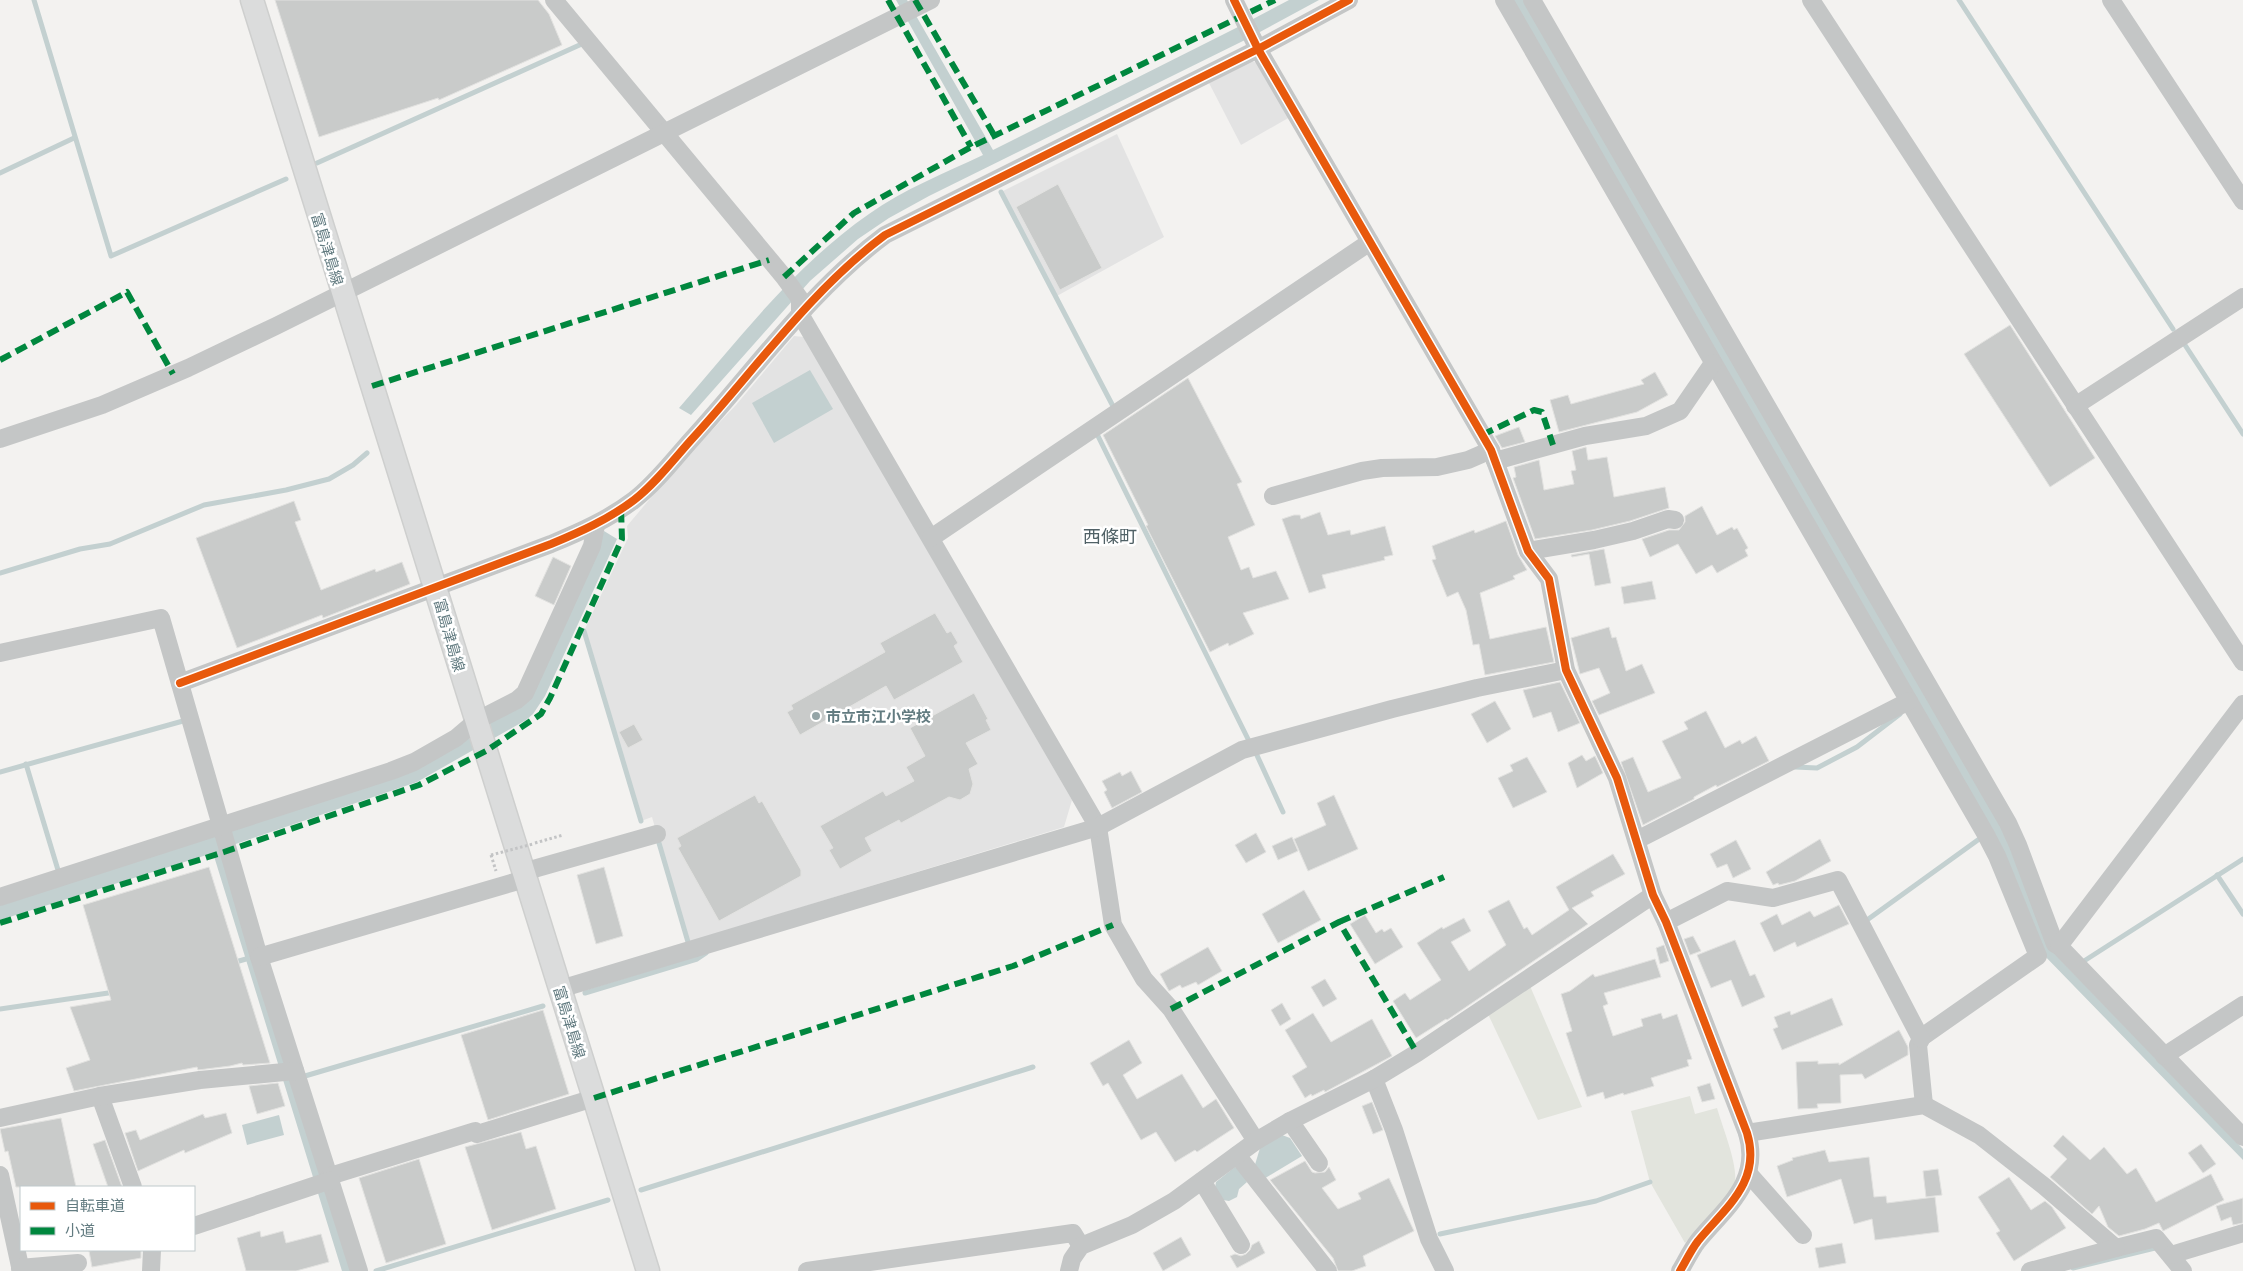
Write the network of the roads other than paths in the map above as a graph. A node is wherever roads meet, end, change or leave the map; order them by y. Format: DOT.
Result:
graph roads {
  1 [pos="252,0"];
  2 [pos="554,0"];
  3 [pos="1234,0"];
  4 [pos="1349,0"];
  5 [pos="1504,0"];
  6 [pos="1532,0"];
  7 [pos="1811,0"];
  8 [pos="2111,0"];
  9 [pos="925,3"];
  10 [pos="1256,44"];
  11 [pos="665,131"];
  12 [pos="2243,202"];
  13 [pos="1370,242"];
  14 [pos="342,293"];
  15 [pos="2243,297"];
  16 [pos="800,307"];
  17 [pos="1713,362"];
  18 [pos="2075,406"];
  19 [pos="0,439"];
  20 [pos="1493,456"];
  21 [pos="1273,496"];
  22 [pos="1675,520"];
  23 [pos="596,525"];
  24 [pos="931,538"];
  25 [pos="1528,551"];
  26 [pos="436,587"];
  27 [pos="0,653"];
  28 [pos="2243,662"];
  29 [pos="1566,670"];
  30 [pos="180,683"];
  31 [pos="1909,701"];
  32 [pos="2243,704"];
  33 [pos="476,723"];
  34 [pos="220,826"];
  35 [pos="1098,827"];
  36 [pos="657,834"];
  37 [pos="1637,840"];
  38 [pos="524,875"];
  39 [pos="1653,895"];
  40 [pos="0,897"];
  41 [pos="1666,922"];
  42 [pos="2049,949"];
  43 [pos="259,957"];
  44 [pos="560,989"];
  45 [pos="2243,1005"];
  46 [pos="1921,1040"];
  47 [pos="2164,1056"];
  48 [pos="288,1072"];
  49 [pos="1374,1079"];
  50 [pos="100,1096"];
  51 [pos="594,1098"];
  52 [pos="1924,1105"];
  53 [pos="0,1118"];
  54 [pos="1290,1121"];
  55 [pos="1747,1133"];
  56 [pos="2243,1137"];
  57 [pos="1256,1141"];
  58 [pos="1237,1155"];
  59 [pos="1319,1163"];
  60 [pos="1748,1173"];
  61 [pos="0,1174"];
  62 [pos="325,1180"];
  63 [pos="1202,1181"];
  64 [pos="133,1186"];
  65 [pos="195,1226"];
  66 [pos="2243,1233"];
  67 [pos="1803,1235"];
  68 [pos="1241,1245"];
  69 [pos="1081,1246"];
  70 [pos="2116,1248"];
  71 [pos="152,1251"];
  72 [pos="2171,1255"];
  73 [pos="78,1263"];
  74 [pos="21,1270"];
  75 [pos="151,1271"];
  76 [pos="359,1271"];
  77 [pos="648,1271"];
  78 [pos="808,1271"];
  79 [pos="1069,1271"];
  80 [pos="1328,1271"];
  81 [pos="1445,1271"];
  82 [pos="1680,1271"];
  83 [pos="2030,1271"];
  84 [pos="2183,1271"];
  1 -- 14 [label="main road, 富島津島線"];
  2 -- 11 [label="street"];
  3 -- 10 [label="street"];
  4 -- 10 [label="street"];
  5 -- 17 [label="street"];
  6 -- 42 [label="street"];
  7 -- 18 [label="street"];
  8 -- 12 [label="street"];
  9 -- 11 [label="street"];
  10 -- 13 [label="street"];
  10 -- 16 [label="street"];
  11 -- 14 [label="street"];
  11 -- 16 [label="street"];
  13 -- 20 [label="street"];
  13 -- 24 [label="street"];
  14 -- 19 [label="street"];
  14 -- 26 [label="main road, 富島津島線"];
  15 -- 18 [label="street"];
  16 -- 23 [label="street"];
  16 -- 24 [label="street"];
  17 -- 20 [label="street"];
  17 -- 31 [label="street"];
  18 -- 28 [label="street"];
  20 -- 21 [label="street"];
  20 -- 25 [label="street"];
  22 -- 25 [label="street"];
  23 -- 26 [label="street"];
  23 -- 33 [label="street"];
  24 -- 35 [label="street"];
  25 -- 29 [label="street"];
  26 -- 30 [label="street"];
  26 -- 33 [label="main road, 富島津島線"];
  27 -- 30 [label="street"];
  29 -- 35 [label="street"];
  29 -- 37 [label="street"];
  30 -- 34 [label="street"];
  31 -- 37 [label="street"];
  31 -- 42 [label="street"];
  32 -- 42 [label="street"];
  33 -- 34 [label="street"];
  33 -- 38 [label="main road, 富島津島線"];
  34 -- 40 [label="street"];
  34 -- 43 [label="street"];
  35 -- 44 [label="street"];
  35 -- 57 [label="street"];
  36 -- 38 [label="street"];
  37 -- 39 [label="street"];
  38 -- 43 [label="street"];
  38 -- 44 [label="main road, 富島津島線"];
  39 -- 41 [label="street"];
  39 -- 49 [label="street"];
  41 -- 46 [label="street"];
  41 -- 55 [label="street"];
  42 -- 46 [label="street"];
  42 -- 47 [label="street"];
  43 -- 48 [label="street"];
  44 -- 51 [label="main road, 富島津島線"];
  45 -- 47 [label="street"];
  46 -- 52 [label="street"];
  47 -- 56 [label="street"];
  48 -- 50 [label="street"];
  48 -- 62 [label="street"];
  49 -- 54 [label="street"];
  49 -- 81 [label="street"];
  50 -- 53 [label="street"];
  50 -- 64 [label="street"];
  51 -- 62 [label="street"];
  51 -- 77 [label="main road, 富島津島線"];
  52 -- 55 [label="street"];
  52 -- 70 [label="street"];
  54 -- 57 [label="street"];
  54 -- 59 [label="street"];
  55 -- 60 [label="street"];
  57 -- 58 [label="street"];
  58 -- 63 [label="street"];
  58 -- 80 [label="street"];
  60 -- 67 [label="street"];
  60 -- 82 [label="street"];
  61 -- 74 [label="street"];
  62 -- 65 [label="street"];
  62 -- 76 [label="street"];
  63 -- 68 [label="street"];
  63 -- 69 [label="street"];
  66 -- 72 [label="street"];
  69 -- 78 [label="street"];
  69 -- 79 [label="street"];
  70 -- 72 [label="street"];
  70 -- 83 [label="street"];
  71 -- 75 [label="street"];
  72 -- 84 [label="street"];
  73 -- 74 [label="street"];
}
